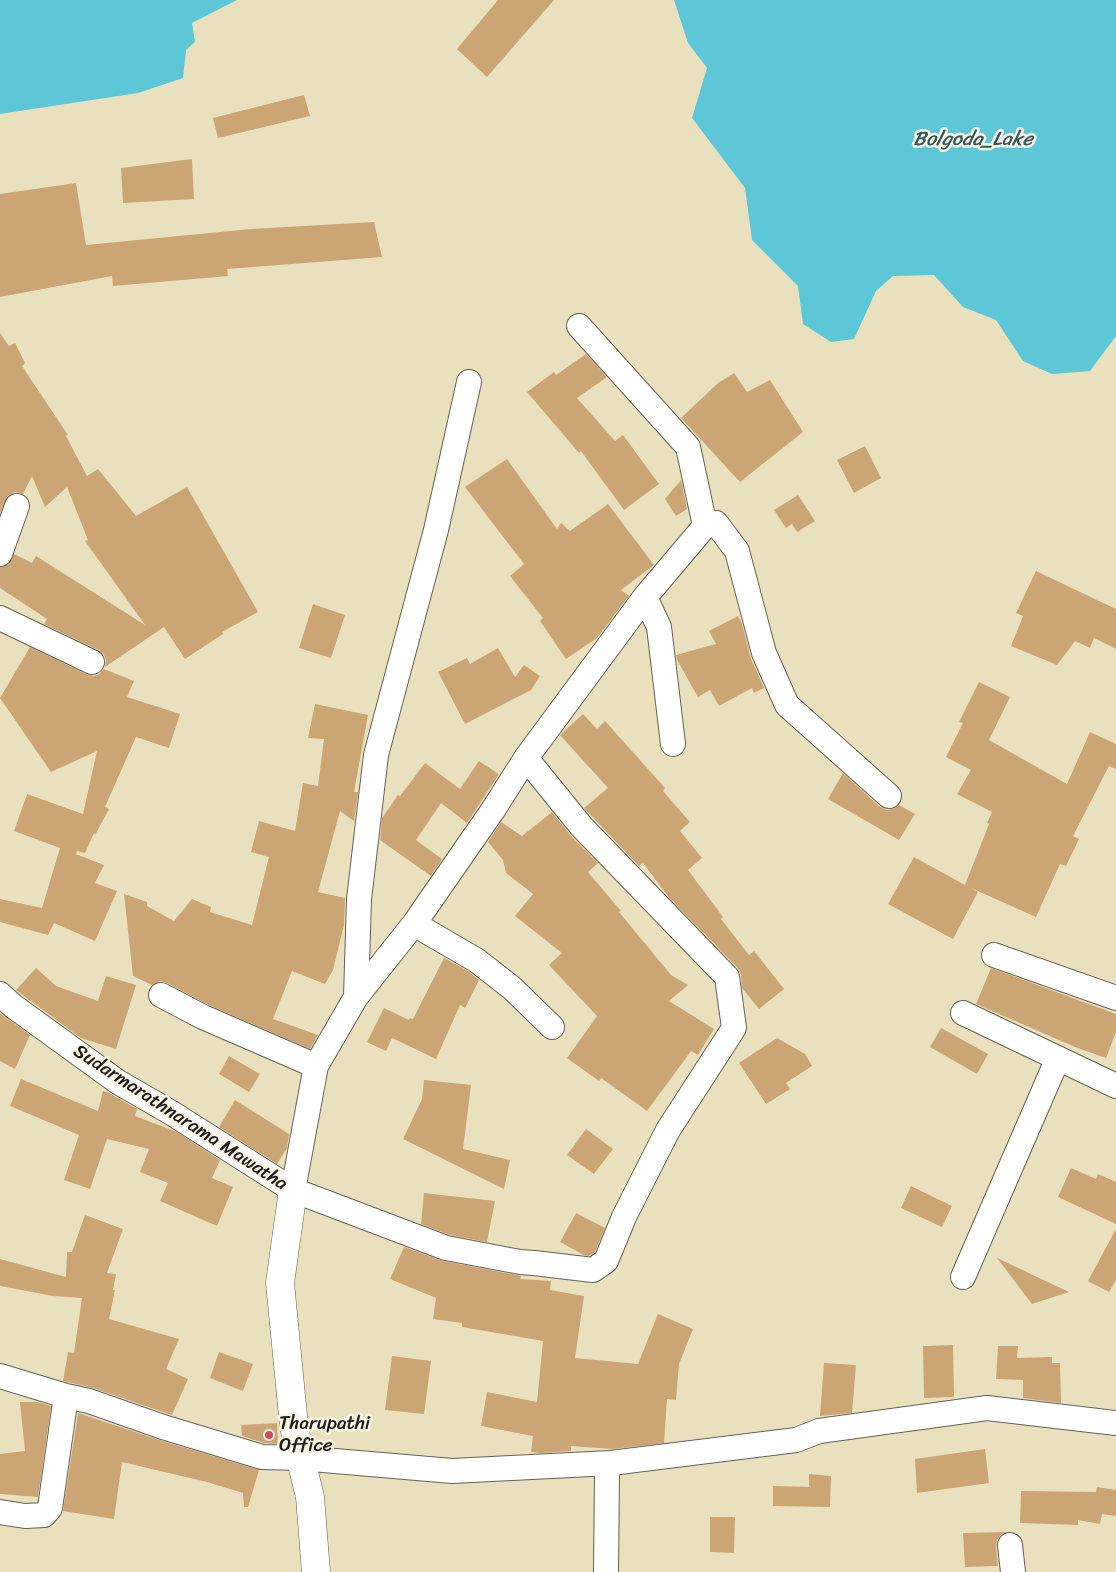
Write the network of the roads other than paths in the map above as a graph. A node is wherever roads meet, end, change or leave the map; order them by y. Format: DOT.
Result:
graph roads {
  1 [pos="579,326"];
  2 [pos="469,382"];
  3 [pos="17,506"];
  4 [pos="705,526"];
  5 [pos="0,554"];
  6 [pos="645,597"];
  7 [pos="0,618"];
  8 [pos="92,662"];
  9 [pos="673,744"];
  10 [pos="526,758"];
  11 [pos="889,796"];
  12 [pos="414,924"];
  13 [pos="994,955"];
  14 [pos="0,994"];
  15 [pos="161,995"];
  16 [pos="356,996"];
  17 [pos="1116,998"];
  18 [pos="963,1014"];
  19 [pos="552,1027"];
  20 [pos="1058,1058"];
  21 [pos="316,1066"];
  22 [pos="1116,1086"];
  23 [pos="293,1190"];
  24 [pos="963,1277"];
  25 [pos="0,1376"];
  26 [pos="66,1396"];
  27 [pos="1116,1423"];
  28 [pos="300,1458"];
  29 [pos="610,1463"];
  30 [pos="0,1512"];
  31 [pos="1010,1545"];
  32 [pos="316,1572"];
  33 [pos="606,1572"];
  34 [pos="1013,1572"];
  1 -- 4 [label="street"];
  2 -- 16 [label="street"];
  3 -- 5 [label="street"];
  4 -- 6 [label="street"];
  4 -- 11 [label="street"];
  6 -- 9 [label="street"];
  6 -- 10 [label="street"];
  7 -- 8 [label="street"];
  10 -- 12 [label="street"];
  10 -- 23 [label="street"];
  12 -- 16 [label="street"];
  12 -- 19 [label="street"];
  13 -- 17 [label="street"];
  14 -- 23 [label="street, Sudarmarathnarama Mawatha"];
  15 -- 21 [label="street"];
  16 -- 21 [label="street"];
  18 -- 20 [label="street"];
  20 -- 22 [label="street"];
  20 -- 24 [label="street"];
  21 -- 23 [label="street"];
  23 -- 28 [label="street, Sudarmarathnarama Mawatha"];
  25 -- 26 [label="street"];
  26 -- 28 [label="street"];
  26 -- 30 [label="street"];
  27 -- 29 [label="street"];
  28 -- 29 [label="street"];
  28 -- 32 [label="street, Sudarmarathnarama Mawatha"];
  29 -- 33 [label="street"];
  31 -- 34 [label="street"];
}
